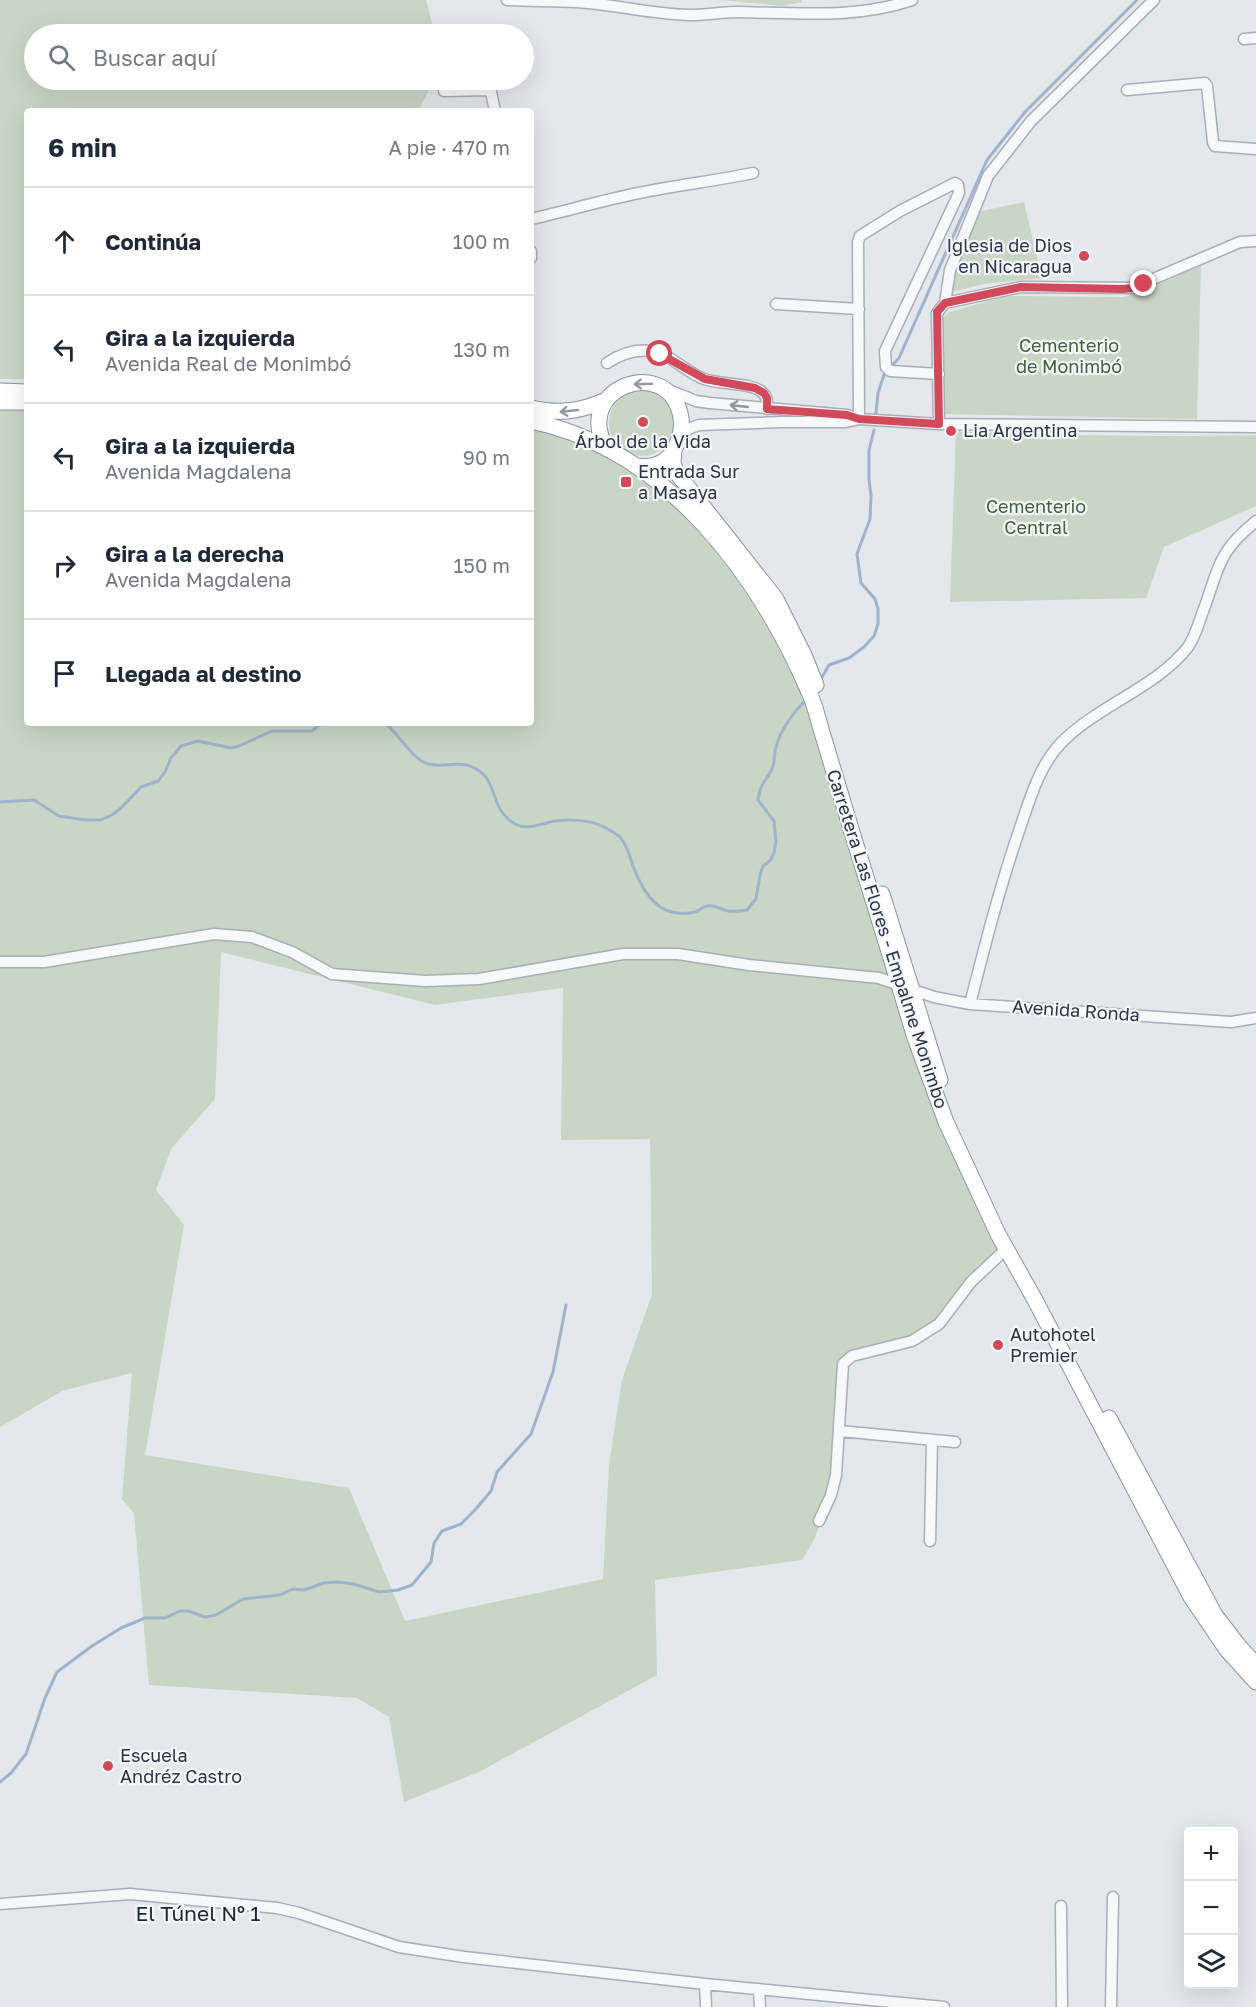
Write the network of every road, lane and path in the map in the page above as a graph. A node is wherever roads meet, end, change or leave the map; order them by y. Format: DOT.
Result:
graph roads {
  1 [pos="507,0"];
  2 [pos="912,0"];
  3 [pos="1154,0"];
  4 [pos="1256,38"];
  5 [pos="1244,39"];
  6 [pos="488,90"];
  7 [pos="488,90"];
  8 [pos="1127,90"];
  9 [pos="444,91"];
  10 [pos="494,108"];
  11 [pos="1256,149"];
  12 [pos="753,173"];
  13 [pos="534,218"];
  14 [pos="1256,241"];
  15 [pos="945,303"];
  16 [pos="776,304"];
  17 [pos="859,309"];
  18 [pos="607,363"];
  19 [pos="939,374"];
  20 [pos="666,389"];
  21 [pos="0,391"];
  22 [pos="24,392"];
  23 [pos="606,400"];
  24 [pos="0,402"];
  25 [pos="24,402"];
  26 [pos="534,409"];
  27 [pos="767,409"];
  28 [pos="859,419"];
  29 [pos="534,422"];
  30 [pos="939,424"];
  31 [pos="1256,427"];
  32 [pos="677,445"];
  33 [pos="607,448"];
  34 [pos="637,466"];
  35 [pos="1256,521"];
  36 [pos="0,962"];
  37 [pos="906,988"];
  38 [pos="970,1004"];
  39 [pos="1256,1018"];
  40 [pos="1006,1249"];
  41 [pos="840,1431"];
  42 [pos="932,1440"];
  43 [pos="955,1442"];
  44 [pos="819,1521"];
  45 [pos="930,1541"];
  46 [pos="1256,1665"];
  47 [pos="1256,1682"];
  48 [pos="1113,1897"];
  49 [pos="0,1904"];
  50 [pos="1061,1906"];
  51 [pos="705,1984"];
  52 [pos="759,1989"];
  53 [pos="706,2007"];
  54 [pos="760,2007"];
  55 [pos="941,2007"];
  56 [pos="1062,2007"];
  57 [pos="1111,2007"];
  1 -- 2 [label="street"];
  3 -- 15 [label="street"];
  4 -- 5 [label="street"];
  6 -- 10 [label="street"];
  7 -- 9 [label="street"];
  8 -- 11 [label="street"];
  12 -- 13 [label="street"];
  14 -- 15 [label="street"];
  15 -- 19 [label="street"];
  16 -- 17 [label="street"];
  17 -- 19 [label="street"];
  17 -- 28 [label="street"];
  18 -- 27 [label="street"];
  19 -- 30 [label="street"];
  20 -- 23 [label="highway, one-way"];
  27 -- 20 [label="street, one-way"];
  20 -- 32 [label="highway"];
  21 -- 22 [label="highway"];
  23 -- 26 [label="highway, one-way"];
  23 -- 33 [label="highway"];
  24 -- 25 [label="highway"];
  27 -- 28 [label="street"];
  28 -- 30 [label="street"];
  28 -- 32 [label="street"];
  29 -- 33 [label="highway"];
  30 -- 31 [label="street"];
  32 -- 34 [label="highway"];
  32 -- 37 [label="highway, Carretera Las Flores - Empalme Monimbo"];
  33 -- 34 [label="highway"];
  34 -- 37 [label="highway, Carretera Las Flores - Empalme Monimbo"];
  35 -- 38 [label="street"];
  36 -- 37 [label="street, Avenida Ronda"];
  37 -- 38 [label="street, Avenida Ronda"];
  37 -- 40 [label="highway, Carretera Las Flores - Empalme Monimbo"];
  37 -- 46 [label="highway, Carretera Las Flores - Empalme Monimbo"];
  38 -- 39 [label="street, Avenida Ronda"];
  40 -- 41 [label="street"];
  40 -- 47 [label="highway, Carretera Las Flores - Empalme Monimbo"];
  41 -- 42 [label="street"];
  41 -- 44 [label="street"];
  42 -- 43 [label="street"];
  42 -- 45 [label="street"];
  48 -- 57 [label="street"];
  49 -- 51 [label="street"];
  50 -- 56 [label="street"];
  51 -- 52 [label="street"];
  51 -- 53 [label="street"];
  52 -- 54 [label="street"];
  52 -- 55 [label="street"];
}
